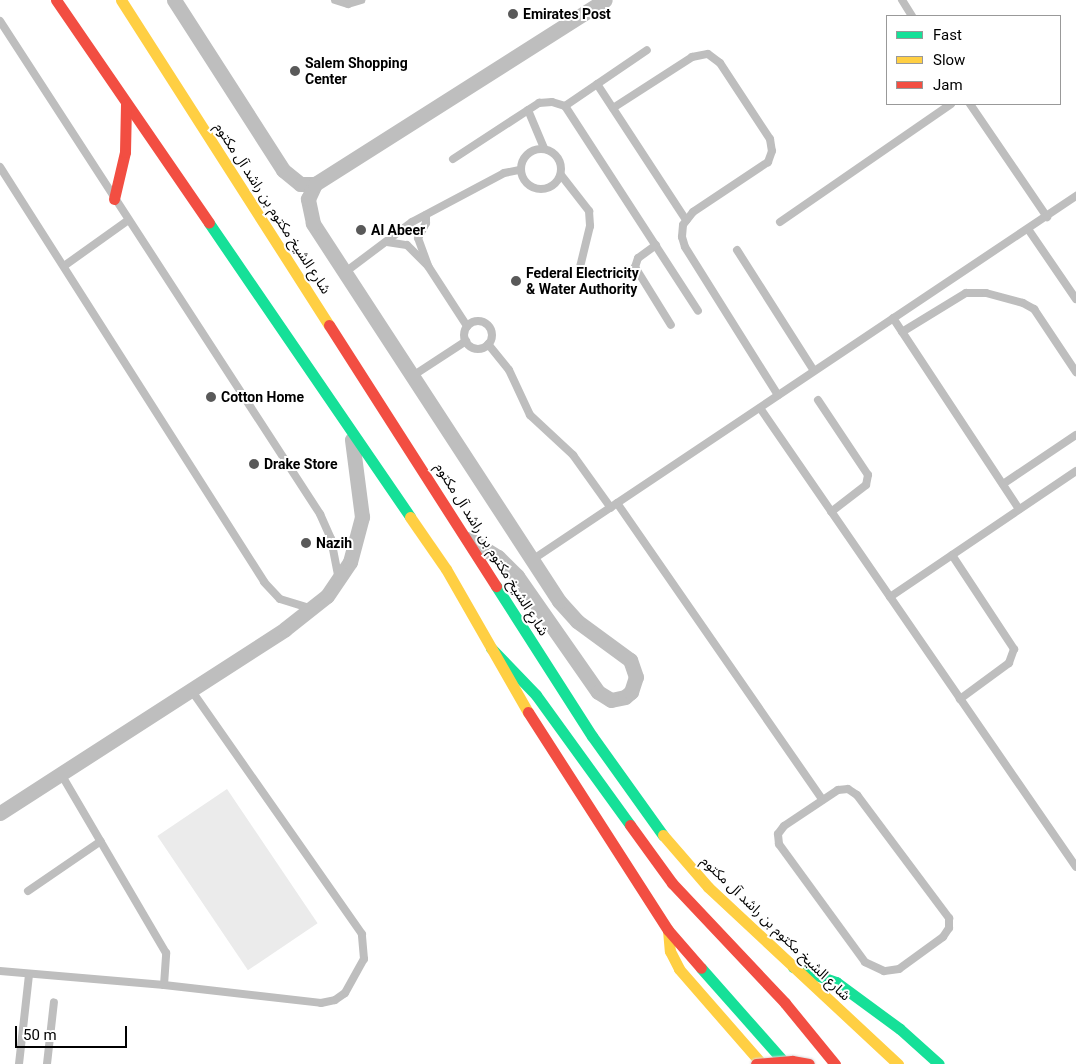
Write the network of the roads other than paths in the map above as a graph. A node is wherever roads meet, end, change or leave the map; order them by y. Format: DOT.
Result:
graph roads {
  1 [pos="56,0"];
  2 [pos="121,0"];
  3 [pos="174,0"];
  4 [pos="335,0"];
  5 [pos="361,0"];
  6 [pos="902,0"];
  7 [pos="602,1"];
  8 [pos="911,15"];
  9 [pos="0,21"];
  10 [pos="647,50"];
  11 [pos="597,84"];
  12 [pos="126,104"];
  13 [pos="950,105"];
  14 [pos="971,105"];
  15 [pos="565,106"];
  16 [pos="613,108"];
  17 [pos="528,110"];
  18 [pos="544,148"];
  19 [pos="453,159"];
  20 [pos="0,167"];
  21 [pos="520,170"];
  22 [pos="561,175"];
  23 [pos="315,184"];
  24 [pos="1076,196"];
  25 [pos="114,199"];
  26 [pos="426,215"];
  27 [pos="1047,217"];
  28 [pos="686,220"];
  29 [pos="127,221"];
  30 [pos="780,222"];
  31 [pos="1028,229"];
  32 [pos="387,242"];
  33 [pos="656,245"];
  34 [pos="736,250"];
  35 [pos="64,266"];
  36 [pos="428,266"];
  37 [pos="579,272"];
  38 [pos="344,273"];
  39 [pos="1076,299"];
  40 [pos="698,311"];
  41 [pos="893,318"];
  42 [pos="671,325"];
  43 [pos="467,326"];
  44 [pos="902,332"];
  45 [pos="466,341"];
  46 [pos="488,344"];
  47 [pos="814,371"];
  48 [pos="1076,372"];
  49 [pos="411,377"];
  50 [pos="778,395"];
  51 [pos="818,400"];
  52 [pos="760,408"];
  53 [pos="1076,435"];
  54 [pos="352,436"];
  55 [pos="1076,471"];
  56 [pos="1003,484"];
  57 [pos="614,505"];
  58 [pos="1019,509"];
  59 [pos="832,512"];
  60 [pos="469,539"];
  61 [pos="952,555"];
  62 [pos="532,560"];
  63 [pos="338,582"];
  64 [pos="890,597"];
  65 [pos="312,608"];
  66 [pos="491,648"];
  67 [pos="192,690"];
  68 [pos="960,699"];
  69 [pos="61,774"];
  70 [pos="823,800"];
  71 [pos="0,813"];
  72 [pos="100,841"];
  73 [pos="1076,867"];
  74 [pos="28,891"];
  75 [pos="668,930"];
  76 [pos="790,966"];
  77 [pos="0,972"];
  78 [pos="29,975"];
  79 [pos="164,985"];
  80 [pos="54,1002"];
  81 [pos="19,1064"];
  82 [pos="47,1064"];
  83 [pos="756,1064"];
  84 [pos="762,1064"];
  85 [pos="786,1064"];
  86 [pos="808,1064"];
  87 [pos="836,1064"];
  88 [pos="898,1064"];
  89 [pos="938,1064"];
  1 -- 12 [label="main road"];
  2 -- 60 [label="main road, شارع الشيخ مكتوم بن راشد آل مكتوم"];
  3 -- 23 [label="street"];
  4 -- 5 [label="lane"];
  6 -- 8 [label="lane"];
  7 -- 23 [label="street"];
  9 -- 25 [label="lane"];
  10 -- 11 [label="lane"];
  11 -- 15 [label="lane"];
  11 -- 16 [label="lane"];
  12 -- 25 [label="main road"];
  12 -- 54 [label="main road"];
  13 -- 30 [label="lane"];
  14 -- 27 [label="lane"];
  15 -- 17 [label="lane"];
  15 -- 33 [label="lane"];
  16 -- 28 [label="lane"];
  16 -- 28 [label="lane"];
  17 -- 18 [label="lane"];
  17 -- 19 [label="lane"];
  18 -- 21 [label="lane"];
  18 -- 22 [label="lane"];
  20 -- 35 [label="lane"];
  21 -- 22 [label="lane"];
  21 -- 26 [label="lane"];
  22 -- 37 [label="lane"];
  23 -- 38 [label="street"];
  24 -- 27 [label="lane"];
  25 -- 29 [label="lane"];
  26 -- 32 [label="lane"];
  26 -- 36 [label="lane"];
  27 -- 31 [label="lane"];
  28 -- 50 [label="lane"];
  29 -- 35 [label="lane"];
  29 -- 63 [label="lane"];
  31 -- 39 [label="lane"];
  31 -- 41 [label="lane"];
  32 -- 36 [label="lane"];
  32 -- 38 [label="lane"];
  33 -- 40 [label="lane"];
  33 -- 42 [label="lane"];
  34 -- 47 [label="lane"];
  35 -- 65 [label="lane"];
  36 -- 43 [label="lane"];
  38 -- 49 [label="street"];
  41 -- 44 [label="lane"];
  41 -- 47 [label="lane"];
  43 -- 45 [label="lane"];
  43 -- 46 [label="lane"];
  44 -- 48 [label="lane"];
  44 -- 56 [label="lane"];
  45 -- 46 [label="lane"];
  45 -- 49 [label="lane"];
  46 -- 57 [label="lane"];
  47 -- 50 [label="lane"];
  49 -- 62 [label="street"];
  50 -- 52 [label="lane"];
  51 -- 59 [label="lane"];
  52 -- 57 [label="lane"];
  52 -- 59 [label="lane"];
  53 -- 56 [label="lane"];
  54 -- 63 [label="street"];
  54 -- 66 [label="main road"];
  55 -- 58 [label="lane"];
  56 -- 58 [label="lane"];
  57 -- 62 [label="lane"];
  57 -- 70 [label="lane"];
  58 -- 61 [label="lane"];
  59 -- 64 [label="lane"];
  60 -- 62 [label="street"];
  60 -- 76 [label="main road, شارع الشيخ مكتوم بن راشد آل مكتوم"];
  61 -- 64 [label="lane"];
  61 -- 68 [label="lane"];
  63 -- 65 [label="street"];
  64 -- 68 [label="lane"];
  65 -- 67 [label="street"];
  66 -- 75 [label="main road"];
  66 -- 87 [label="main road"];
  67 -- 69 [label="street"];
  67 -- 79 [label="lane"];
  68 -- 73 [label="lane"];
  69 -- 71 [label="street"];
  69 -- 72 [label="lane"];
  70 -- 70 [label="lane"];
  72 -- 74 [label="lane"];
  72 -- 79 [label="lane"];
  75 -- 84 [label="main road"];
  75 -- 85 [label="main road"];
  76 -- 88 [label="main road, شارع الشيخ مكتوم بن راشد آل مكتوم"];
  76 -- 89 [label="main road"];
  77 -- 78 [label="lane"];
  78 -- 79 [label="lane"];
  78 -- 81 [label="lane"];
  80 -- 82 [label="lane"];
  83 -- 86 [label="main road, bridge"];
}
